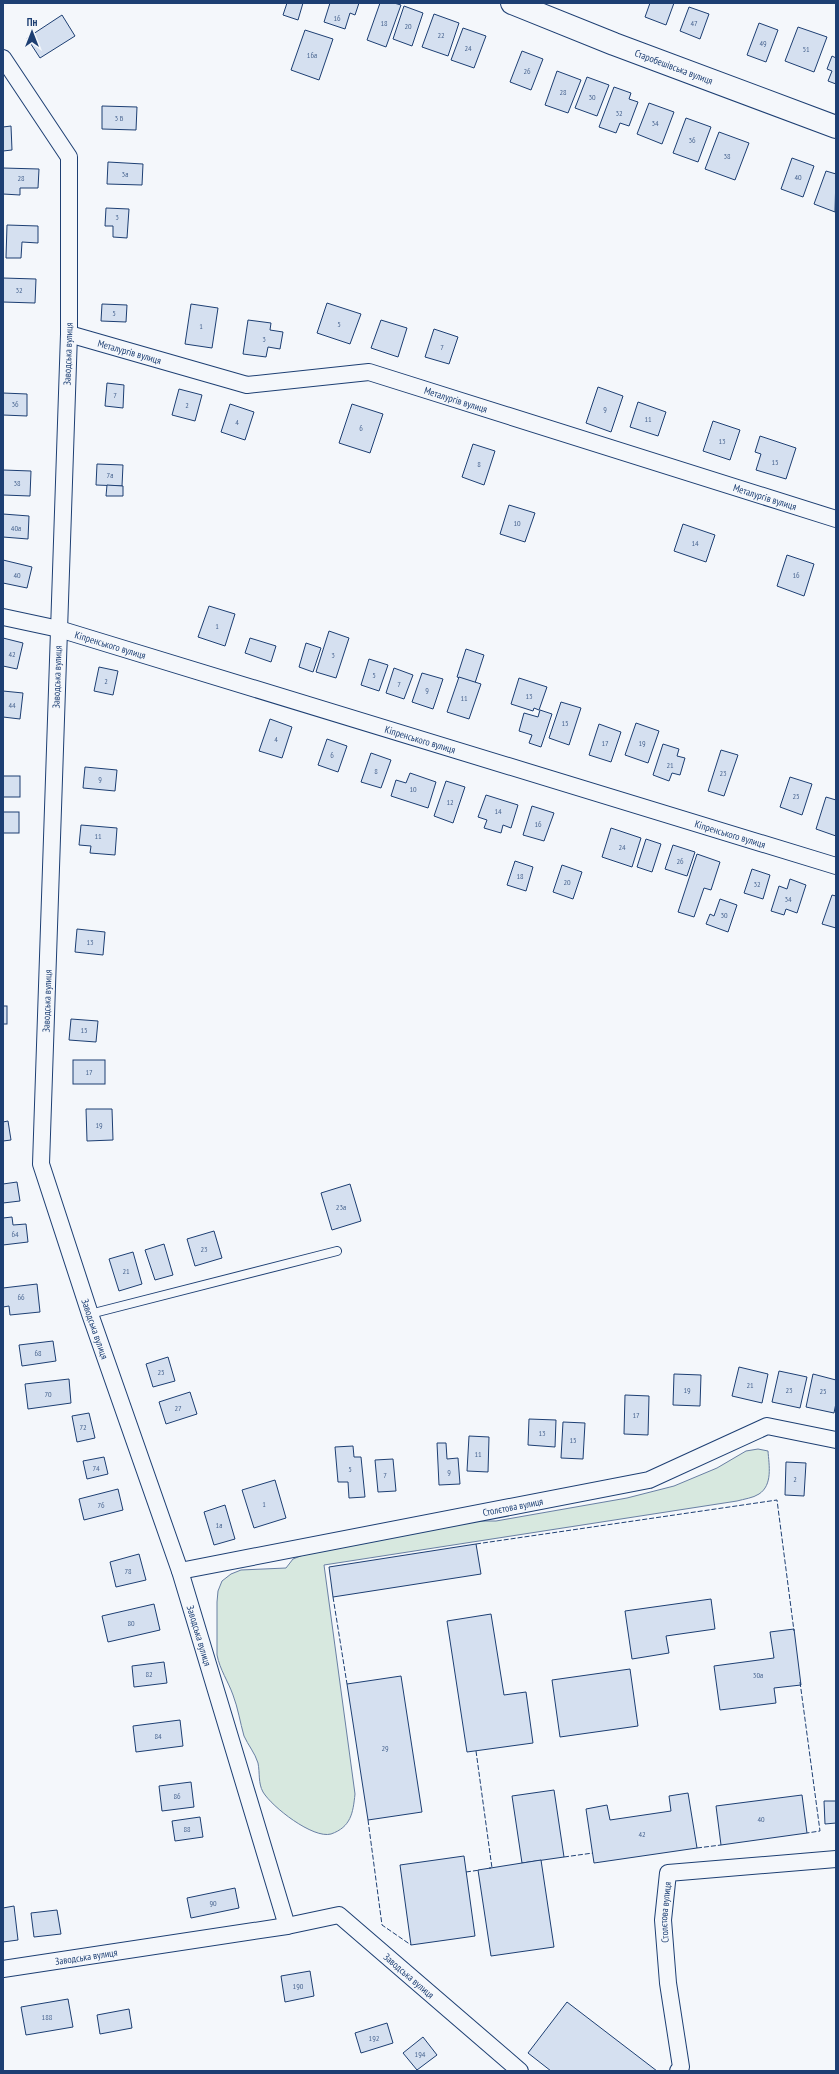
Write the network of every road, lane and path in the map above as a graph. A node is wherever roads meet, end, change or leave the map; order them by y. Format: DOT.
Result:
graph roads {
  1 [pos="512,3"];
  2 [pos="3,58"];
  3 [pos="836,126"];
  4 [pos="69,334"];
  5 [pos="836,518"];
  6 [pos="3,617"];
  7 [pos="59,629"];
  8 [pos="836,866"];
  9 [pos="337,1251"];
  10 [pos="90,1314"];
  11 [pos="836,1440"];
  12 [pos="180,1571"];
  13 [pos="836,1859"];
  14 [pos="287,1926"];
  15 [pos="3,1969"];
  16 [pos="520,2071"];
  17 [pos="678,2071"];
  1 -- 3 [label="main road, Старобешівська вулиця"];
  2 -- 4 [label="street, Заводська вулиця"];
  4 -- 5 [label="street, Металургів вулиця"];
  4 -- 7 [label="street, Заводська вулиця"];
  6 -- 7 [label="street, Кіпренського вулиця"];
  7 -- 8 [label="street, Кіпренського вулиця"];
  7 -- 10 [label="street, Заводська вулиця"];
  9 -- 10 [label="lane"];
  10 -- 12 [label="street, Заводська вулиця"];
  11 -- 12 [label="street, Столєтова вулиця"];
  12 -- 14 [label="street, Заводська вулиця"];
  13 -- 17 [label="street, Столєтова вулиця"];
  14 -- 15 [label="street, Заводська вулиця"];
  14 -- 16 [label="street, Заводська вулиця"];
}
